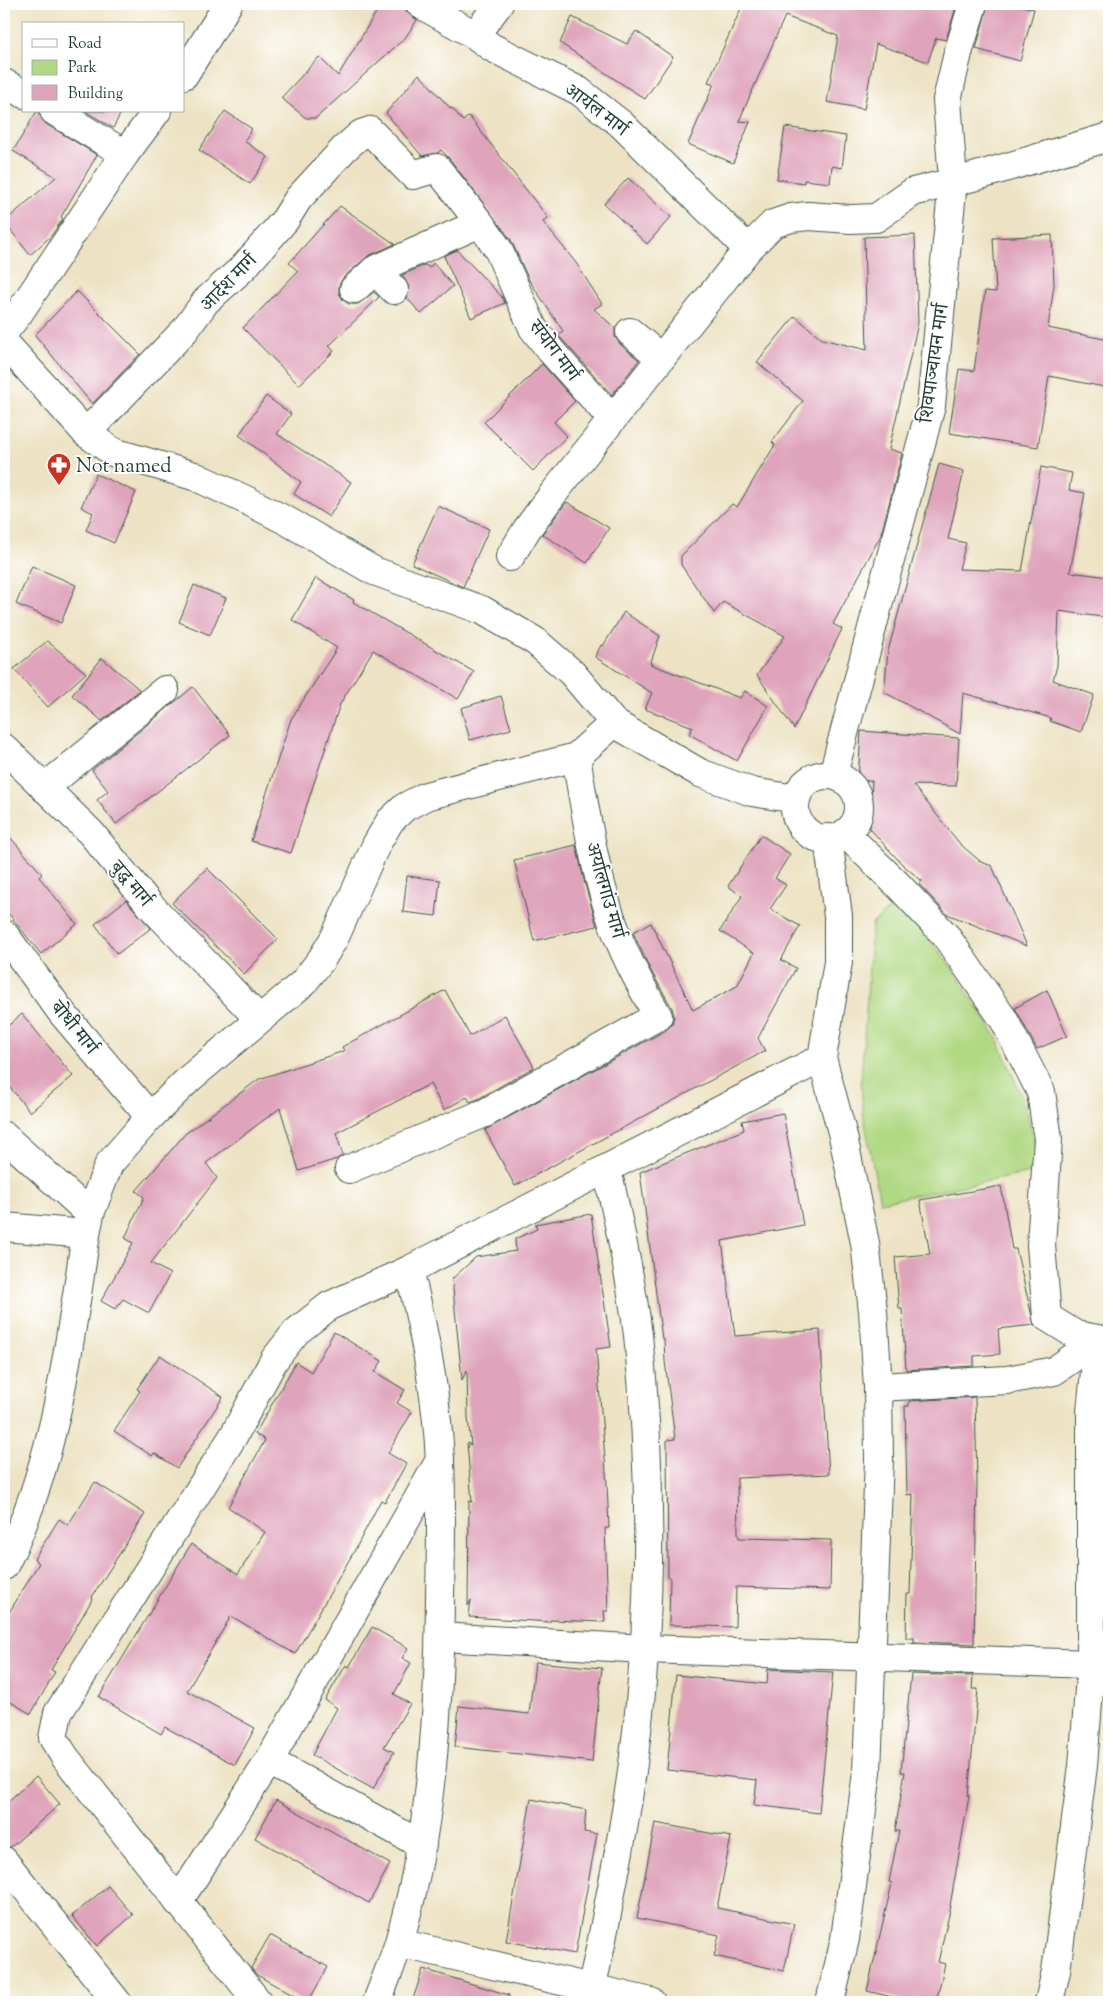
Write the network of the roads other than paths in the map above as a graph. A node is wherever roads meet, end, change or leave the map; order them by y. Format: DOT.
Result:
graph roads {
  1 [pos="228,4"];
  2 [pos="420,4"];
  3 [pos="499,4"];
  4 [pos="973,4"];
  5 [pos="475,35"];
  6 [pos="185,73"];
  7 [pos="4,83"];
  8 [pos="22,93"];
  9 [pos="56,112"];
  10 [pos="156,112"];
  11 [pos="1109,138"];
  12 [pos="344,149"];
  13 [pos="125,154"];
  14 [pos="953,181"];
  15 [pos="480,223"];
  16 [pos="748,249"];
  17 [pos="375,270"];
  18 [pos="354,289"];
  19 [pos="394,290"];
  20 [pos="4,332"];
  21 [pos="630,332"];
  22 [pos="4,342"];
  23 [pos="661,358"];
  24 [pos="612,418"];
  25 [pos="86,432"];
  26 [pos="510,557"];
  27 [pos="165,690"];
  28 [pos="614,723"];
  29 [pos="4,748"];
  30 [pos="576,757"];
  31 [pos="834,775"];
  32 [pos="44,788"];
  33 [pos="796,798"];
  34 [pos="836,836"];
  35 [pos="4,934"];
  36 [pos="259,1019"];
  37 [pos="822,1058"];
  38 [pos="150,1117"];
  39 [pos="4,1136"];
  40 [pos="607,1169"];
  41 [pos="349,1170"];
  42 [pos="88,1224"];
  43 [pos="4,1228"];
  44 [pos="410,1270"];
  45 [pos="1104,1341"];
  46 [pos="878,1388"];
  47 [pos="440,1460"];
  48 [pos="4,1566"];
  49 [pos="440,1637"];
  50 [pos="645,1649"];
  51 [pos="873,1655"];
  52 [pos="1091,1664"];
  53 [pos="269,1761"];
  54 [pos="422,1845"];
  55 [pos="4,1861"];
  56 [pos="178,1902"];
  57 [pos="399,1942"];
  58 [pos="589,1995"];
  59 [pos="117,2002"];
  60 [pos="258,2002"];
  61 [pos="377,2002"];
  62 [pos="651,2002"];
  63 [pos="830,2002"];
  64 [pos="1049,2002"];
  1 -- 6 [label="street"];
  2 -- 5 [label="street, आर्यल मार्ग"];
  3 -- 5 [label="street"];
  4 -- 14 [label="street, शिवपाञ्चायन मार्ग"];
  5 -- 16 [label="street, आर्यल मार्ग"];
  7 -- 8 [label="street"];
  9 -- 13 [label="street"];
  10 -- 13 [label="street"];
  11 -- 14 [label="street"];
  12 -- 15 [label="street, संयोग मार्ग"];
  12 -- 25 [label="street, आर्दश मार्ग"];
  13 -- 20 [label="street"];
  14 -- 16 [label="street"];
  14 -- 31 [label="street, शिवपाञ्चायन मार्ग"];
  15 -- 17 [label="street"];
  15 -- 24 [label="street, संयोग मार्ग"];
  16 -- 23 [label="street"];
  17 -- 18 [label="street"];
  17 -- 19 [label="street"];
  21 -- 23 [label="street"];
  22 -- 25 [label="street"];
  23 -- 24 [label="street"];
  24 -- 26 [label="street"];
  25 -- 28 [label="street"];
  27 -- 32 [label="street"];
  28 -- 30 [label="street"];
  28 -- 33 [label="street"];
  29 -- 32 [label="street, बुद्ध मार्ग"];
  30 -- 36 [label="street"];
  30 -- 41 [label="street, अर्यालगांउ मार्ग"];
  31 -- 33 [label="street"];
  31 -- 34 [label="street"];
  32 -- 36 [label="street, बुद्ध मार्ग"];
  33 -- 34 [label="street"];
  34 -- 37 [label="street"];
  34 -- 45 [label="street"];
  35 -- 38 [label="street, बोधी मार्ग"];
  36 -- 38 [label="street"];
  37 -- 40 [label="street"];
  37 -- 46 [label="street"];
  38 -- 42 [label="street"];
  39 -- 42 [label="street"];
  40 -- 44 [label="street"];
  40 -- 50 [label="street"];
  42 -- 43 [label="street"];
  42 -- 48 [label="street"];
  44 -- 47 [label="street"];
  44 -- 56 [label="street"];
  45 -- 46 [label="street"];
  45 -- 52 [label="street"];
  46 -- 51 [label="street"];
  47 -- 49 [label="street"];
  47 -- 53 [label="street"];
  49 -- 50 [label="street"];
  49 -- 54 [label="street"];
  50 -- 51 [label="street"];
  50 -- 58 [label="street"];
  51 -- 52 [label="street"];
  51 -- 63 [label="street"];
  52 -- 64 [label="street"];
  53 -- 54 [label="street"];
  53 -- 56 [label="street"];
  54 -- 57 [label="street"];
  55 -- 59 [label="street"];
  56 -- 60 [label="street"];
  57 -- 58 [label="street"];
  57 -- 61 [label="street"];
  58 -- 62 [label="street"];
}
